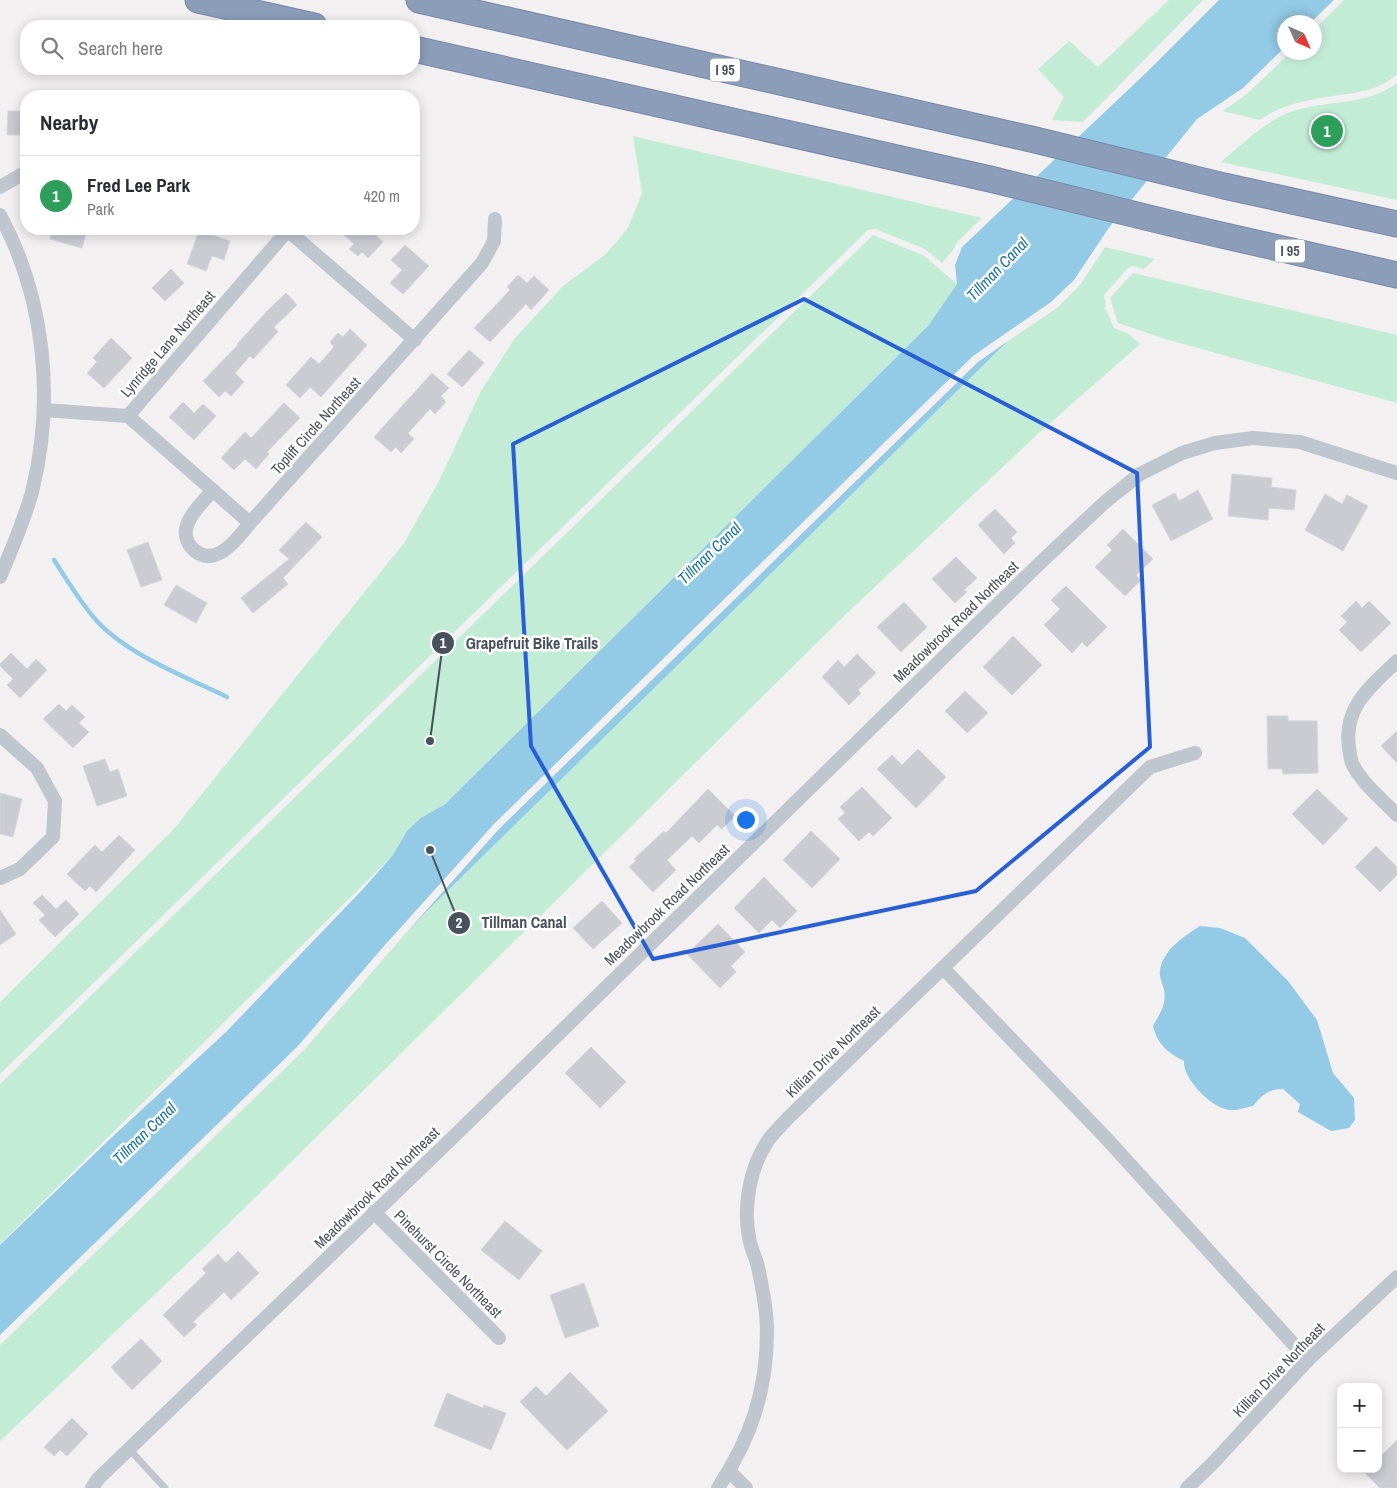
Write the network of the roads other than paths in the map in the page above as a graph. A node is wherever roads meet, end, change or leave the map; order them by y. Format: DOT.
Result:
graph roads {
  1 [pos="198,0"];
  2 [pos="419,0"];
  3 [pos="287,20"];
  4 [pos="420,50"];
  5 [pos="20,175"];
  6 [pos="0,187"];
  7 [pos="0,215"];
  8 [pos="495,219"];
  9 [pos="1397,224"];
  10 [pos="282,235"];
  11 [pos="294,235"];
  12 [pos="1397,275"];
  13 [pos="415,340"];
  14 [pos="44,410"];
  15 [pos="128,416"];
  16 [pos="1397,473"];
  17 [pos="213,490"];
  18 [pos="250,523"];
  19 [pos="0,577"];
  20 [pos="1397,661"];
  21 [pos="0,735"];
  22 [pos="1195,753"];
  23 [pos="1397,815"];
  24 [pos="0,878"];
  25 [pos="944,968"];
  26 [pos="374,1212"];
  27 [pos="1397,1277"];
  28 [pos="499,1338"];
  29 [pos="1308,1360"];
  30 [pos="129,1449"];
  31 [pos="729,1471"];
  32 [pos="92,1488"];
  33 [pos="165,1488"];
  34 [pos="718,1488"];
  35 [pos="746,1488"];
  36 [pos="1187,1488"];
  1 -- 3 [label="highway"];
  2 -- 9 [label="highway, I 95"];
  4 -- 12 [label="highway, I 95"];
  5 -- 6 [label="street"];
  7 -- 14 [label="street"];
  8 -- 13 [label="street, Topliff Circle Northeast"];
  10 -- 15 [label="street, Lynridge Lane Northeast"];
  11 -- 13 [label="street"];
  13 -- 18 [label="street, Topliff Circle Northeast"];
  14 -- 15 [label="street, Lynridge Lane Northeast"];
  14 -- 19 [label="street"];
  15 -- 17 [label="street"];
  16 -- 26 [label="street, Meadowbrook Road Northeast"];
  17 -- 18 [label="street"];
  17 -- 18 [label="street, Topliff Circle Northeast"];
  20 -- 23 [label="street"];
  21 -- 24 [label="street"];
  22 -- 25 [label="street, Killian Drive Northeast"];
  25 -- 29 [label="street"];
  25 -- 31 [label="street, Killian Drive Northeast"];
  26 -- 28 [label="street, Pinehurst Circle Northeast"];
  26 -- 30 [label="street, Meadowbrook Road Northeast"];
  27 -- 29 [label="street, Killian Drive Northeast"];
  29 -- 36 [label="street, Killian Drive Northeast"];
  30 -- 32 [label="street, Meadowbrook Road Northeast"];
  30 -- 33 [label="lane"];
  31 -- 34 [label="street, Killian Drive Northeast"];
  31 -- 35 [label="street"];
}
